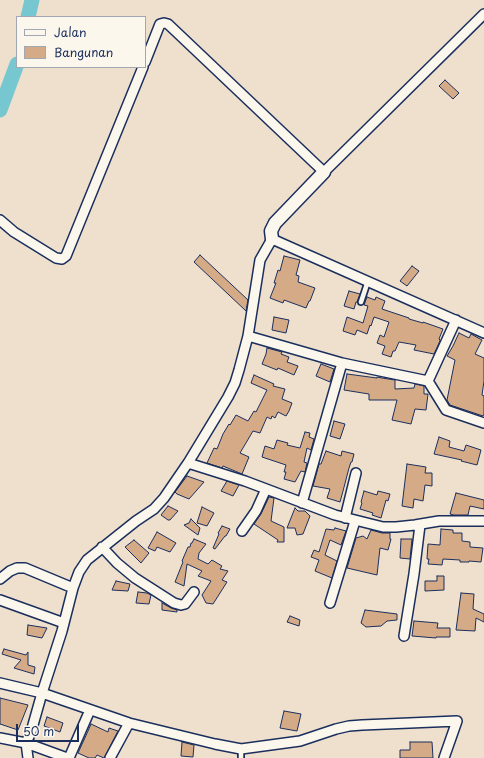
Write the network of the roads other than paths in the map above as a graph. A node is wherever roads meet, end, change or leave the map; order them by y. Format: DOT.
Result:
graph roads {
  1 [pos="484,14"];
  2 [pos="146,59"];
  3 [pos="143,68"];
  4 [pos="324,172"];
  5 [pos="0,220"];
  6 [pos="272,239"];
  7 [pos="368,281"];
  8 [pos="361,302"];
  9 [pos="456,320"];
  10 [pos="484,333"];
  11 [pos="248,336"];
  12 [pos="342,363"];
  13 [pos="428,381"];
  14 [pos="484,423"];
  15 [pos="188,463"];
  16 [pos="356,473"];
  17 [pos="266,489"];
  18 [pos="302,503"];
  19 [pos="345,518"];
  20 [pos="355,521"];
  21 [pos="484,521"];
  22 [pos="420,525"];
  23 [pos="242,531"];
  24 [pos="102,547"];
  25 [pos="0,579"];
  26 [pos="73,588"];
  27 [pos="194,592"];
  28 [pos="0,600"];
  29 [pos="330,603"];
  30 [pos="64,623"];
  31 [pos="404,636"];
  32 [pos="0,684"];
  33 [pos="42,693"];
  34 [pos="90,710"];
  35 [pos="129,723"];
  36 [pos="0,738"];
  37 [pos="26,743"];
  38 [pos="241,754"];
  39 [pos="21,758"];
  40 [pos="28,758"];
  41 [pos="68,758"];
  42 [pos="110,758"];
  43 [pos="444,758"];
  1 -- 4 [label="street"];
  2 -- 4 [label="street"];
  3 -- 5 [label="street"];
  4 -- 6 [label="street"];
  6 -- 7 [label="street"];
  6 -- 11 [label="street"];
  7 -- 8 [label="lane"];
  7 -- 9 [label="street"];
  9 -- 10 [label="street"];
  9 -- 13 [label="street"];
  11 -- 12 [label="street"];
  11 -- 15 [label="street"];
  12 -- 13 [label="street"];
  12 -- 18 [label="street"];
  13 -- 14 [label="street"];
  15 -- 17 [label="street"];
  15 -- 24 [label="street"];
  16 -- 19 [label="street"];
  17 -- 18 [label="street"];
  17 -- 23 [label="street"];
  18 -- 19 [label="street"];
  19 -- 20 [label="street"];
  20 -- 22 [label="street"];
  20 -- 29 [label="street"];
  21 -- 22 [label="street"];
  22 -- 31 [label="street"];
  24 -- 26 [label="street"];
  24 -- 27 [label="street"];
  25 -- 26 [label="street"];
  26 -- 30 [label="street"];
  28 -- 30 [label="street"];
  30 -- 33 [label="street"];
  32 -- 33 [label="street"];
  33 -- 34 [label="street"];
  33 -- 37 [label="street"];
  34 -- 35 [label="street"];
  34 -- 41 [label="street"];
  35 -- 38 [label="street"];
  35 -- 42 [label="street"];
  36 -- 37 [label="street"];
  37 -- 39 [label="street"];
  37 -- 40 [label="street"];
  37 -- 41 [label="street"];
  38 -- 43 [label="street"];
}
